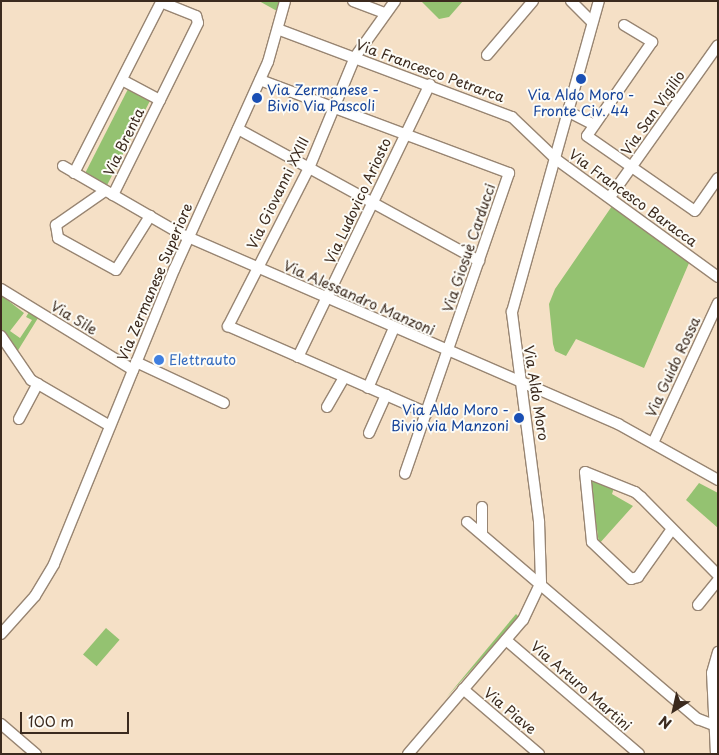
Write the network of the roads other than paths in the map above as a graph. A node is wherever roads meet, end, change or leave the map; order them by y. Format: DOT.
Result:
graph roads {
  1 [pos="285,1"];
  2 [pos="353,1"];
  3 [pos="395,1"];
  4 [pos="533,1"];
  5 [pos="571,1"];
  6 [pos="599,1"];
  7 [pos="161,2"];
  8 [pos="385,13"];
  9 [pos="592,22"];
  10 [pos="624,24"];
  11 [pos="280,30"];
  12 [pos="718,45"];
  13 [pos="487,56"];
  14 [pos="355,57"];
  15 [pos="122,80"];
  16 [pos="260,80"];
  17 [pos="430,84"];
  18 [pos="160,100"];
  19 [pos="332,108"];
  20 [pos="569,112"];
  21 [pos="594,125"];
  22 [pos="238,129"];
  23 [pos="404,136"];
  24 [pos="557,160"];
  25 [pos="63,166"];
  26 [pos="309,168"];
  27 [pos="632,168"];
  28 [pos="74,173"];
  29 [pos="718,178"];
  30 [pos="109,193"];
  31 [pos="610,197"];
  32 [pos="374,202"];
  33 [pos="150,216"];
  34 [pos="188,237"];
  35 [pos="479,261"];
  36 [pos="257,267"];
  37 [pos="718,278"];
  38 [pos="1,289"];
  39 [pos="328,300"];
  40 [pos="718,303"];
  41 [pos="394,328"];
  42 [pos="1,336"];
  43 [pos="449,353"];
  44 [pos="298,357"];
  45 [pos="134,366"];
  46 [pos="344,377"];
  47 [pos="520,383"];
  48 [pos="38,384"];
  49 [pos="368,388"];
  50 [pos="386,395"];
  51 [pos="224,403"];
  52 [pos="327,407"];
  53 [pos="426,413"];
  54 [pos="19,419"];
  55 [pos="110,426"];
  56 [pos="368,433"];
  57 [pos="654,442"];
  58 [pos="405,474"];
  59 [pos="718,480"];
  60 [pos="482,507"];
  61 [pos="467,522"];
  62 [pos="672,529"];
  63 [pos="482,534"];
  64 [pos="718,575"];
  65 [pos="718,580"];
  66 [pos="541,582"];
  67 [pos="698,605"];
  68 [pos="1,634"];
  69 [pos="506,640"];
  70 [pos="718,652"];
  71 [pos="463,690"];
  72 [pos="1,724"];
  73 [pos="711,724"];
  74 [pos="715,737"];
  75 [pos="36,754"];
  76 [pos="408,754"];
  77 [pos="539,754"];
  78 [pos="639,754"];
  79 [pos="716,754"];
  1 -- 11 [label="street, Via Zermanese Superiore"];
  2 -- 8 [label="street"];
  3 -- 8 [label="street, Via Giovanni XXIII"];
  4 -- 13 [label="street"];
  5 -- 9 [label="street"];
  6 -- 9 [label="street, Via Aldo Moro"];
  7 -- 15 [label="street, Via Brenta"];
  7 -- 18 [label="street, Via Brenta"];
  8 -- 14 [label="street, Via Giovanni XXIII"];
  9 -- 20 [label="street, Via Aldo Moro"];
  10 -- 21 [label="street"];
  11 -- 14 [label="street, Via Francesco Petrarca"];
  11 -- 16 [label="street, Via Zermanese Superiore"];
  12 -- 27 [label="street, Via San Vigilio"];
  14 -- 17 [label="street, Via Francesco Petrarca"];
  14 -- 19 [label="street, Via Giovanni XXIII"];
  15 -- 18 [label="street, Via Brenta"];
  15 -- 28 [label="street, Via Brenta"];
  16 -- 19 [label="street"];
  16 -- 22 [label="street, Via Zermanese Superiore"];
  17 -- 23 [label="street, Via Ludovico Ariosto"];
  17 -- 24 [label="street, Via Francesco Petrarca"];
  18 -- 30 [label="street, Via Brenta"];
  19 -- 23 [label="street"];
  19 -- 26 [label="street, Via Giovanni XXIII"];
  20 -- 21 [label="street"];
  20 -- 24 [label="street, Via Aldo Moro"];
  21 -- 27 [label="street"];
  22 -- 26 [label="street"];
  22 -- 34 [label="street, Via Zermanese Superiore"];
  23 -- 32 [label="street, Via Ludovico Ariosto"];
  23 -- 35 [label="street, Via Giosuè Carducci"];
  24 -- 31 [label="street, Via Francesco Baracca"];
  24 -- 47 [label="street, Via Aldo Moro"];
  25 -- 28 [label="street, Via Alessandro Manzoni"];
  26 -- 32 [label="street"];
  26 -- 36 [label="street, Via Giovanni XXIII"];
  27 -- 29 [label="street"];
  27 -- 31 [label="street, Via San Vigilio"];
  28 -- 30 [label="street, Via Alessandro Manzoni"];
  30 -- 33 [label="street, Via Alessandro Manzoni"];
  30 -- 33 [label="street"];
  31 -- 37 [label="street, Via Francesco Baracca"];
  32 -- 35 [label="street"];
  32 -- 39 [label="street, Via Ludovico Ariosto"];
  33 -- 34 [label="street, Via Alessandro Manzoni"];
  34 -- 36 [label="street, Via Alessandro Manzoni"];
  34 -- 45 [label="street, Via Zermanese Superiore"];
  35 -- 43 [label="street, Via Giosuè Carducci"];
  36 -- 39 [label="street, Via Alessandro Manzoni"];
  36 -- 44 [label="street, Via Giovanni XXIII"];
  38 -- 45 [label="street, Via Sile"];
  39 -- 41 [label="street, Via Alessandro Manzoni"];
  39 -- 44 [label="street, Via Ludovico Ariosto"];
  40 -- 57 [label="street, Via Guido Rossa"];
  41 -- 43 [label="street, Via Alessandro Manzoni"];
  41 -- 49 [label="street"];
  42 -- 48 [label="street"];
  43 -- 47 [label="street, Via Alessandro Manzoni"];
  43 -- 53 [label="street, Via Giosuè Carducci"];
  44 -- 46 [label="street"];
  45 -- 51 [label="street, Via Sile"];
  45 -- 55 [label="street, Via Zermanese Superiore"];
  46 -- 49 [label="street"];
  46 -- 52 [label="street"];
  47 -- 57 [label="street, Via Alessandro Manzoni"];
  47 -- 66 [label="street, Via Aldo Moro"];
  48 -- 54 [label="street"];
  48 -- 55 [label="street"];
  49 -- 50 [label="street"];
  50 -- 53 [label="street"];
  50 -- 56 [label="street"];
  53 -- 58 [label="street, Via Giosuè Carducci"];
  55 -- 68 [label="street, Via Zermanese Superiore"];
  57 -- 59 [label="street, Via Alessandro Manzoni"];
  60 -- 63 [label="street"];
  61 -- 63 [label="street"];
  62 -- 62 [label="street"];
  62 -- 64 [label="street"];
  63 -- 66 [label="street"];
  65 -- 67 [label="street"];
  66 -- 69 [label="street, Via Aldo Moro"];
  66 -- 73 [label="street"];
  69 -- 71 [label="street, Via Aldo Moro"];
  69 -- 78 [label="street, Via Arturo Martini"];
  70 -- 73 [label="street"];
  71 -- 76 [label="street, Via Aldo Moro"];
  71 -- 77 [label="street, Via Piave"];
  72 -- 75 [label="street"];
  73 -- 74 [label="street"];
  74 -- 79 [label="street"];
}
